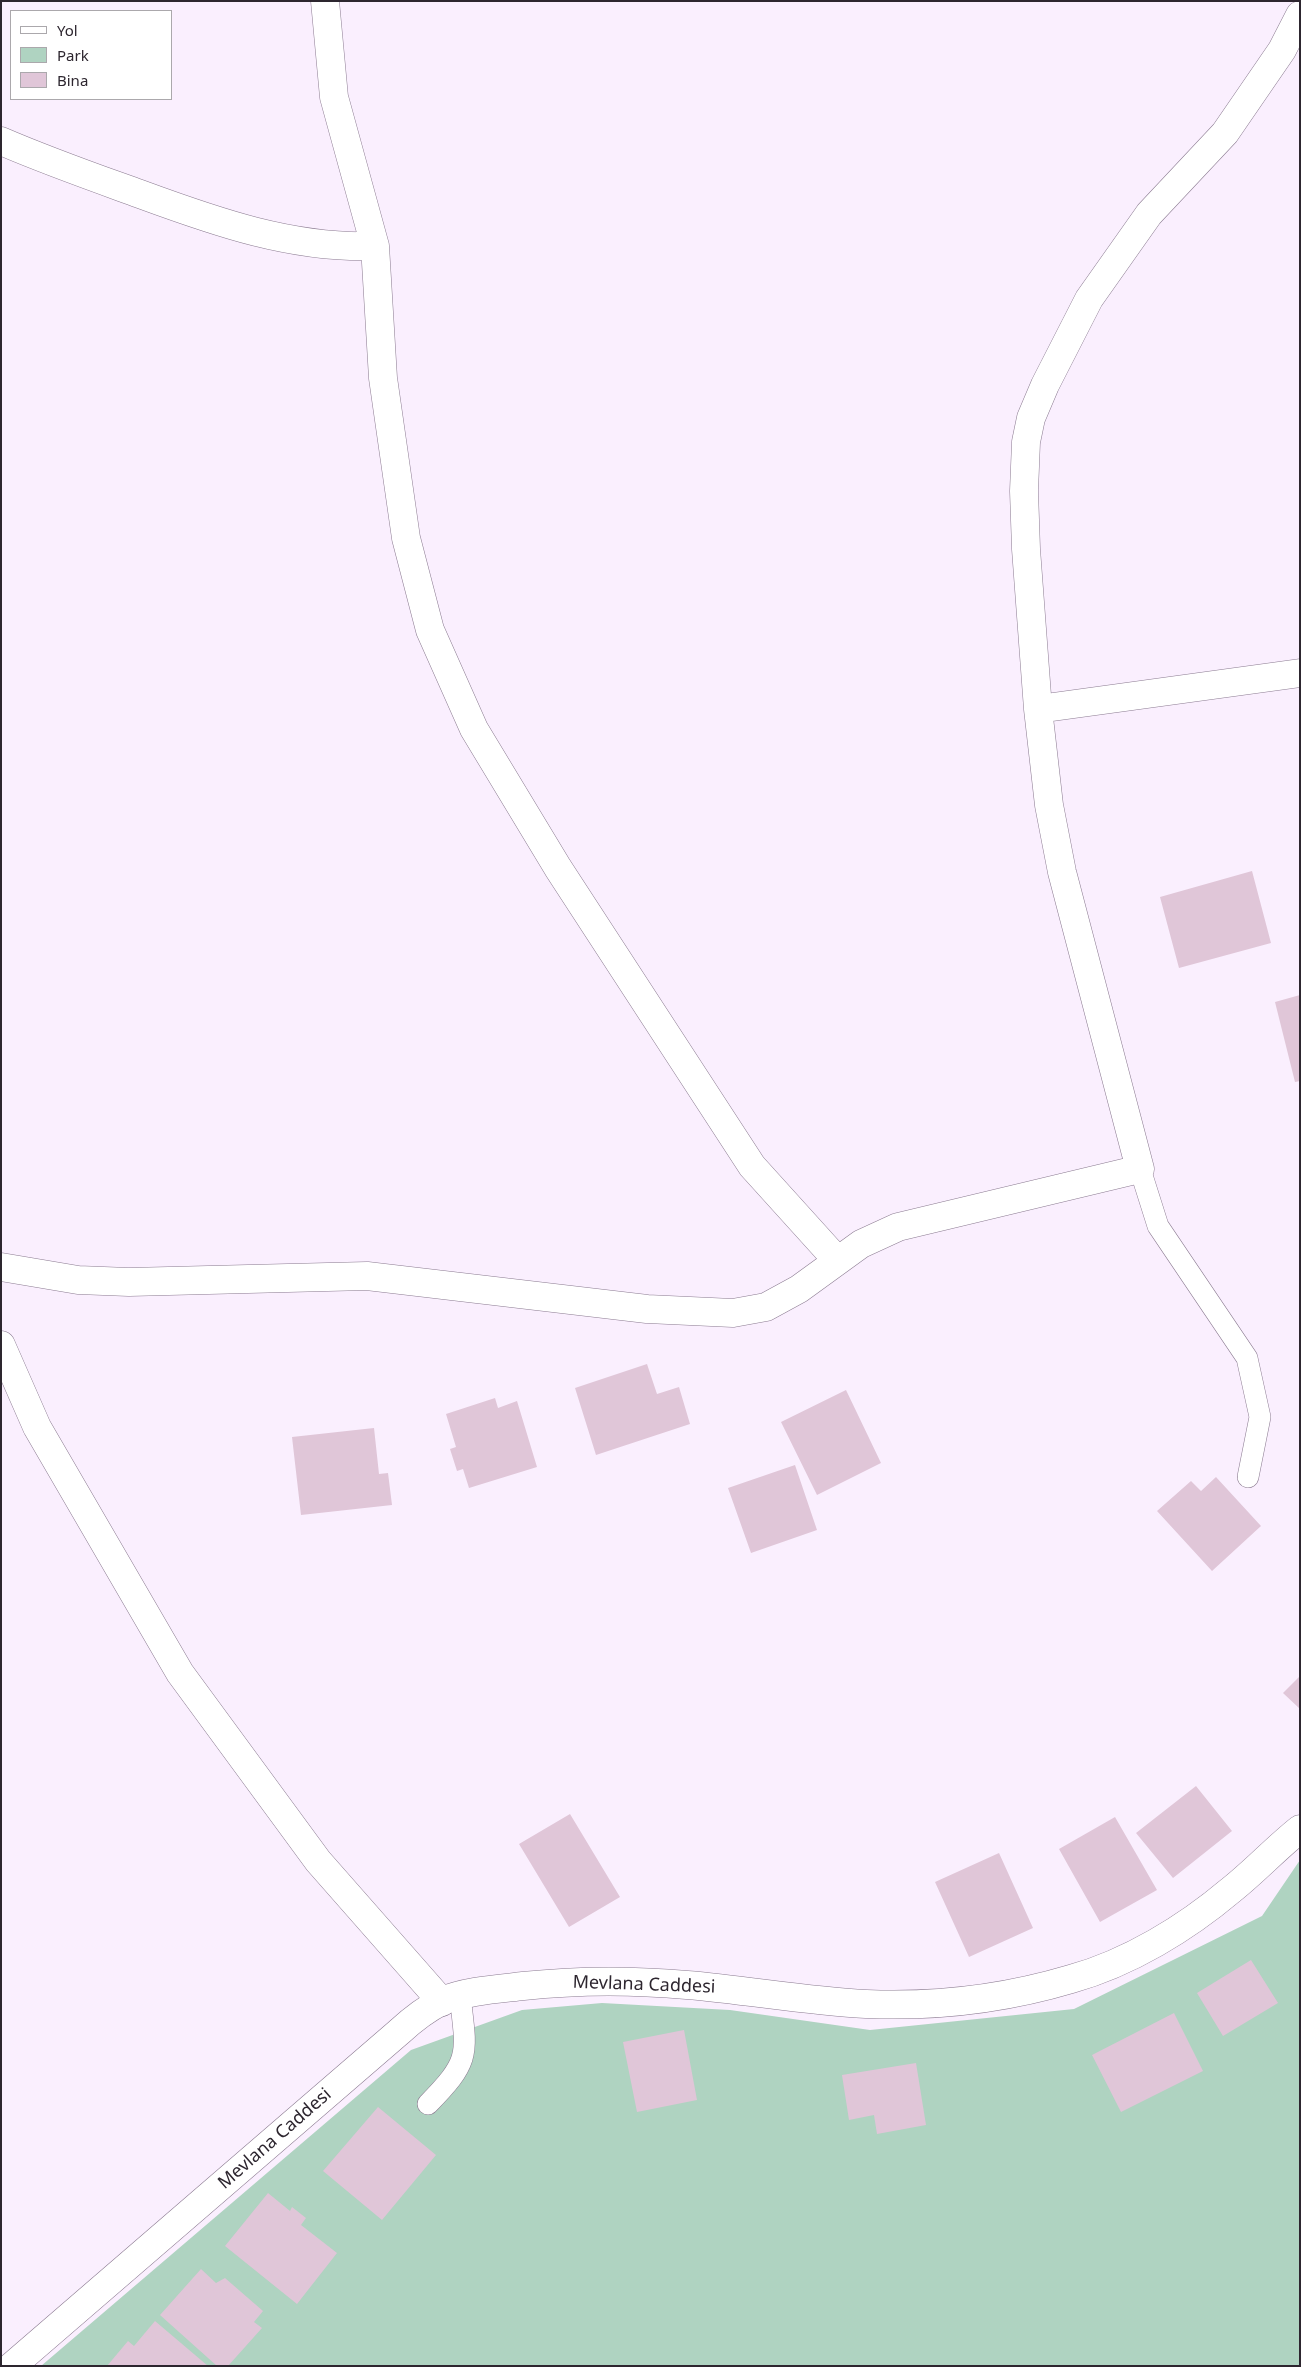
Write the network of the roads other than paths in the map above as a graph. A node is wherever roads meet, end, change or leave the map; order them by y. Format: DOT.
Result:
graph roads {
  1 [pos="325,1"];
  2 [pos="1300,15"];
  3 [pos="1,142"];
  4 [pos="375,246"];
  5 [pos="1300,673"];
  6 [pos="1038,709"];
  7 [pos="1140,1169"];
  8 [pos="837,1260"];
  9 [pos="1,1267"];
  10 [pos="1,1345"];
  11 [pos="1248,1477"];
  12 [pos="1300,1829"];
  13 [pos="451,1999"];
  14 [pos="428,2104"];
  15 [pos="12,2366"];
  1 -- 4 [label="street"];
  2 -- 6 [label="street"];
  3 -- 4 [label="street"];
  4 -- 8 [label="street"];
  5 -- 6 [label="street"];
  6 -- 7 [label="street"];
  7 -- 8 [label="street"];
  7 -- 11 [label="lane"];
  8 -- 9 [label="street"];
  10 -- 13 [label="street"];
  12 -- 13 [label="street, Mevlana Caddesi"];
  13 -- 14 [label="lane"];
  13 -- 15 [label="street, Mevlana Caddesi"];
}
